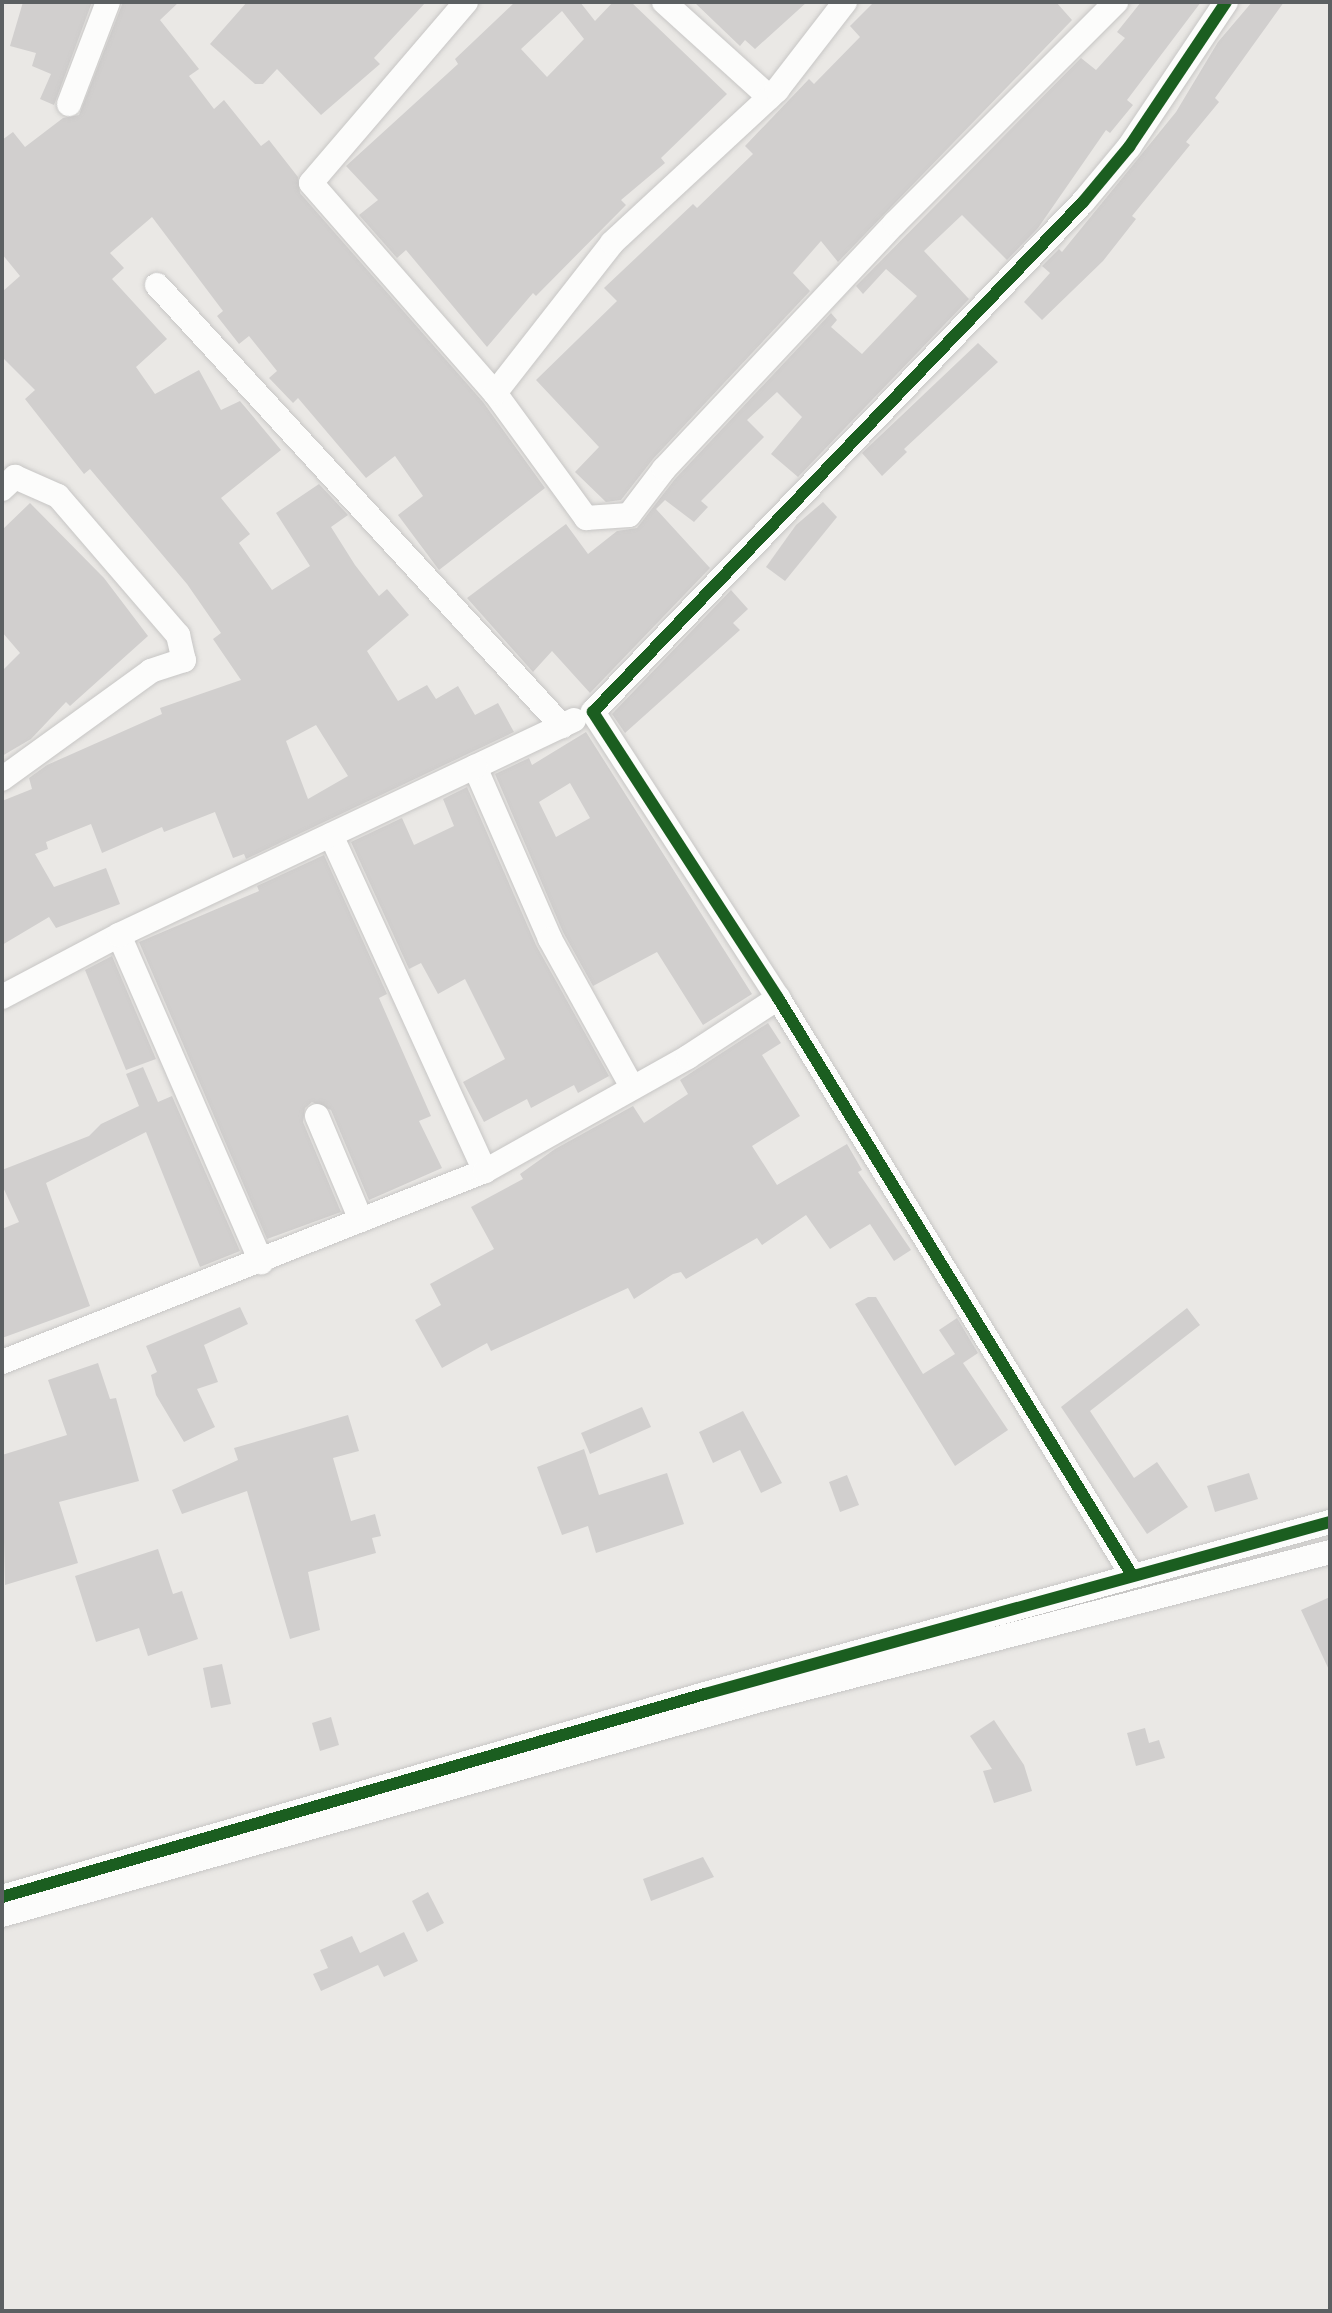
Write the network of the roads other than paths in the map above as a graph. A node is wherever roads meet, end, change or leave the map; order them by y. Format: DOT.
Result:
graph roads {
  1 [pos="108,2"];
  2 [pos="466,2"];
  3 [pos="664,2"];
  4 [pos="845,2"];
  5 [pos="1116,2"];
  6 [pos="1226,2"];
  7 [pos="769,97"];
  8 [pos="69,104"];
  9 [pos="157,285"];
  10 [pos="495,393"];
  11 [pos="2,489"];
  12 [pos="593,712"];
  13 [pos="562,726"];
  14 [pos="475,767"];
  15 [pos="2,779"];
  16 [pos="331,835"];
  17 [pos="119,935"];
  18 [pos="2,997"];
  19 [pos="778,998"];
  20 [pos="632,1087"];
  21 [pos="317,1116"];
  22 [pos="485,1171"];
  23 [pos="361,1220"];
  24 [pos="261,1262"];
  25 [pos="2,1362"];
  26 [pos="1330,1522"];
  27 [pos="1330,1552"];
  28 [pos="1132,1575"];
  29 [pos="2,1897"];
  30 [pos="2,1915"];
  1 -- 8 [label="street"];
  2 -- 10 [label="street"];
  3 -- 7 [label="street"];
  4 -- 7 [label="street"];
  5 -- 10 [label="street"];
  6 -- 12 [label="street"];
  7 -- 10 [label="street"];
  9 -- 13 [label="street"];
  11 -- 15 [label="street"];
  12 -- 13 [label="street"];
  12 -- 19 [label="street"];
  13 -- 14 [label="street"];
  14 -- 16 [label="street"];
  14 -- 20 [label="street"];
  16 -- 17 [label="street"];
  16 -- 22 [label="street"];
  17 -- 18 [label="street"];
  17 -- 24 [label="street"];
  19 -- 20 [label="street"];
  19 -- 28 [label="street"];
  20 -- 22 [label="street"];
  21 -- 23 [label="street"];
  22 -- 23 [label="street"];
  23 -- 24 [label="street"];
  24 -- 25 [label="street"];
  26 -- 28 [label="street"];
  27 -- 30 [label="street"];
  28 -- 29 [label="street"];
}
